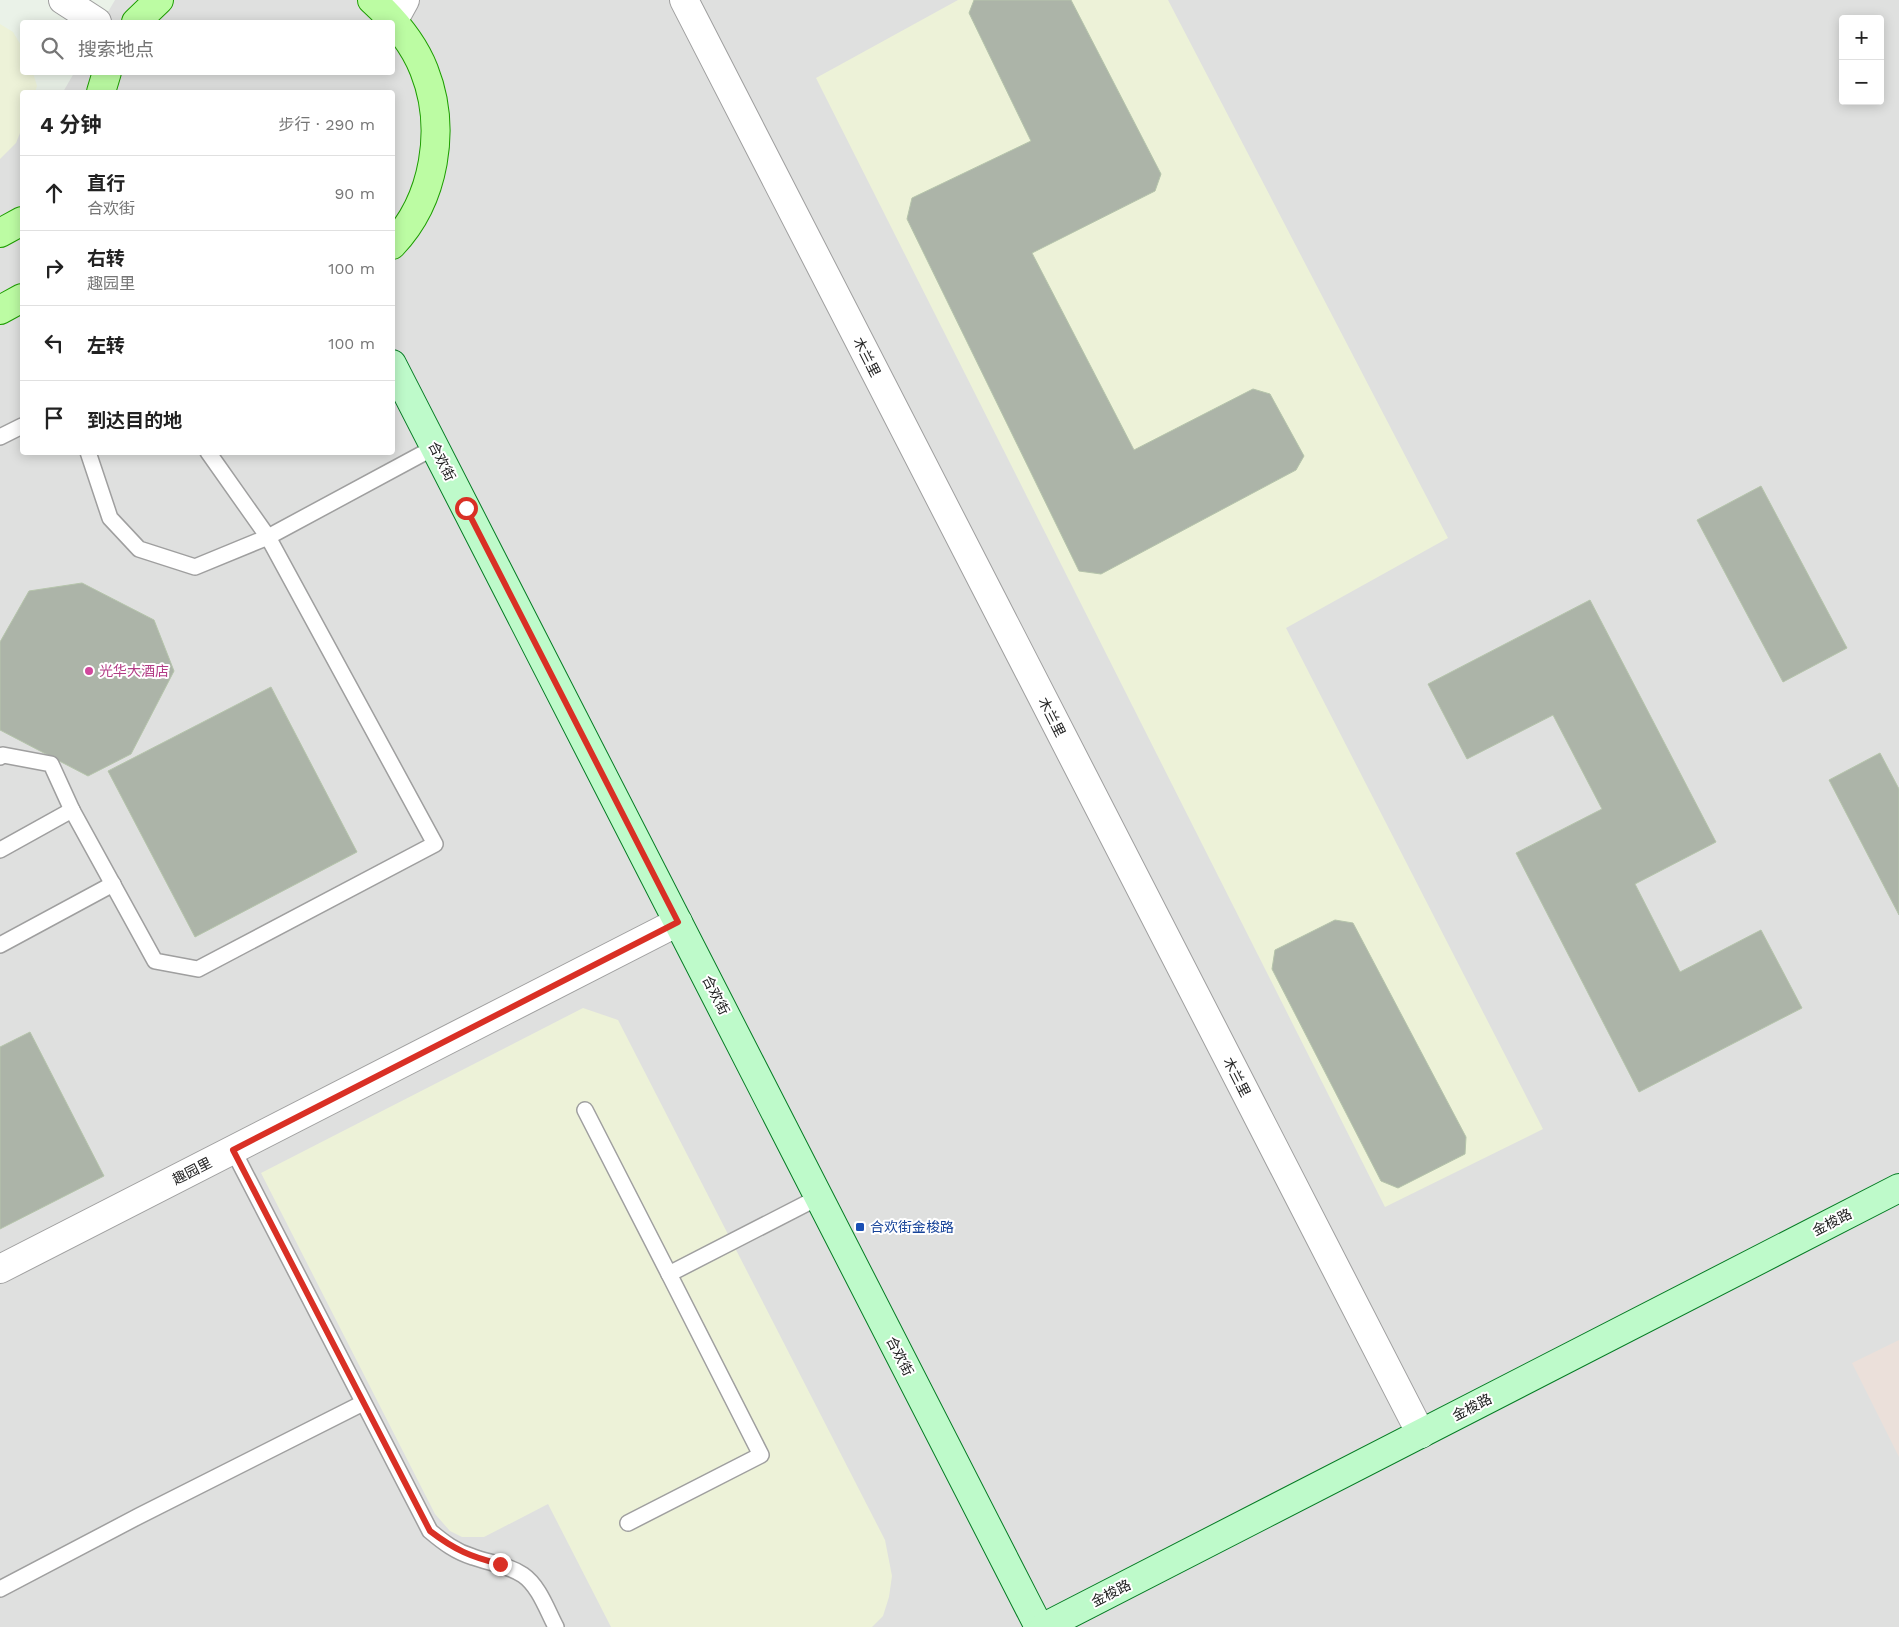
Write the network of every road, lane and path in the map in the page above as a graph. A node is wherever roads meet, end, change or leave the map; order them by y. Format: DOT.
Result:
graph roads {
  1 [pos="63,0"];
  2 [pos="159,0"];
  3 [pos="372,0"];
  4 [pos="684,0"];
  5 [pos="395,7"];
  6 [pos="93,20"];
  7 [pos="138,20"];
  8 [pos="106,75"];
  9 [pos="102,90"];
  10 [pos="20,222"];
  11 [pos="0,233"];
  12 [pos="395,242"];
  13 [pos="20,299"];
  14 [pos="0,310"];
  15 [pos="395,370"];
  16 [pos="20,427"];
  17 [pos="0,437"];
  18 [pos="435,447"];
  19 [pos="89,455"];
  20 [pos="210,455"];
  21 [pos="268,537"];
  22 [pos="0,757"];
  23 [pos="72,810"];
  24 [pos="0,850"];
  25 [pos="113,884"];
  26 [pos="678,922"];
  27 [pos="0,945"];
  28 [pos="584,1110"];
  29 [pos="233,1150"];
  30 [pos="1899,1188"];
  31 [pos="819,1197"];
  32 [pos="0,1269"];
  33 [pos="669,1274"];
  34 [pos="363,1403"];
  35 [pos="1421,1434"];
  36 [pos="628,1523"];
  37 [pos="0,1589"];
  38 [pos="556,1627"];
  39 [pos="1039,1627"];
  40 [pos="1044,1627"];
  1 -- 6 [label="street"];
  2 -- 7 [label="main road"];
  3 -- 5 [label="main road"];
  4 -- 35 [label="street, 木兰里"];
  5 -- 12 [label="main road"];
  8 -- 9 [label="main road"];
  10 -- 11 [label="main road"];
  13 -- 14 [label="main road"];
  15 -- 18 [label="street, 合欢街"];
  16 -- 17 [label="lane"];
  18 -- 21 [label="lane"];
  18 -- 26 [label="street, 合欢街"];
  19 -- 21 [label="lane"];
  20 -- 21 [label="lane"];
  21 -- 25 [label="lane"];
  22 -- 23 [label="lane"];
  23 -- 24 [label="lane"];
  23 -- 25 [label="lane"];
  25 -- 27 [label="lane"];
  26 -- 29 [label="street, 趣园里"];
  26 -- 31 [label="street, 合欢街"];
  28 -- 33 [label="lane"];
  29 -- 32 [label="street, 趣园里"];
  29 -- 34 [label="lane"];
  30 -- 35 [label="street, 金梭路"];
  31 -- 33 [label="lane"];
  31 -- 39 [label="street, 合欢街"];
  33 -- 36 [label="lane"];
  34 -- 37 [label="lane"];
  34 -- 38 [label="lane"];
  35 -- 40 [label="street, 金梭路"];
}
